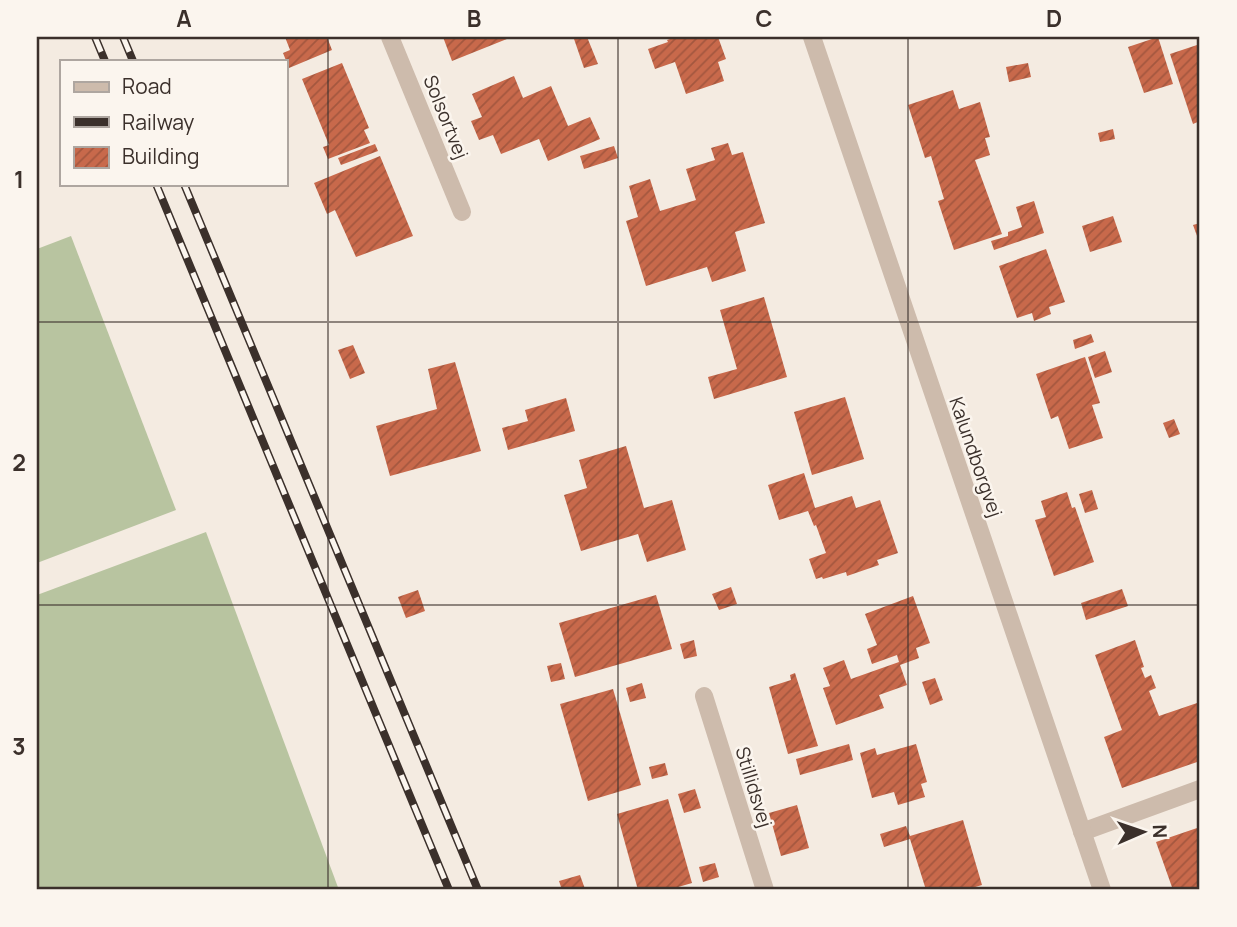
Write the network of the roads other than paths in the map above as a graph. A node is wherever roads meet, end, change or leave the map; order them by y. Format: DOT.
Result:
graph roads {
  1 [pos="390,37"];
  2 [pos="811,37"];
  3 [pos="463,212"];
  4 [pos="704,696"];
  5 [pos="1200,789"];
  6 [pos="1082,832"];
  7 [pos="765,890"];
  8 [pos="1102,890"];
  1 -- 3 [label="street, Solsortvej"];
  2 -- 6 [label="street, Kalundborgvej"];
  4 -- 7 [label="street, Stillidsvej"];
  5 -- 6 [label="street"];
  6 -- 8 [label="street, Kalundborgvej"];
}
